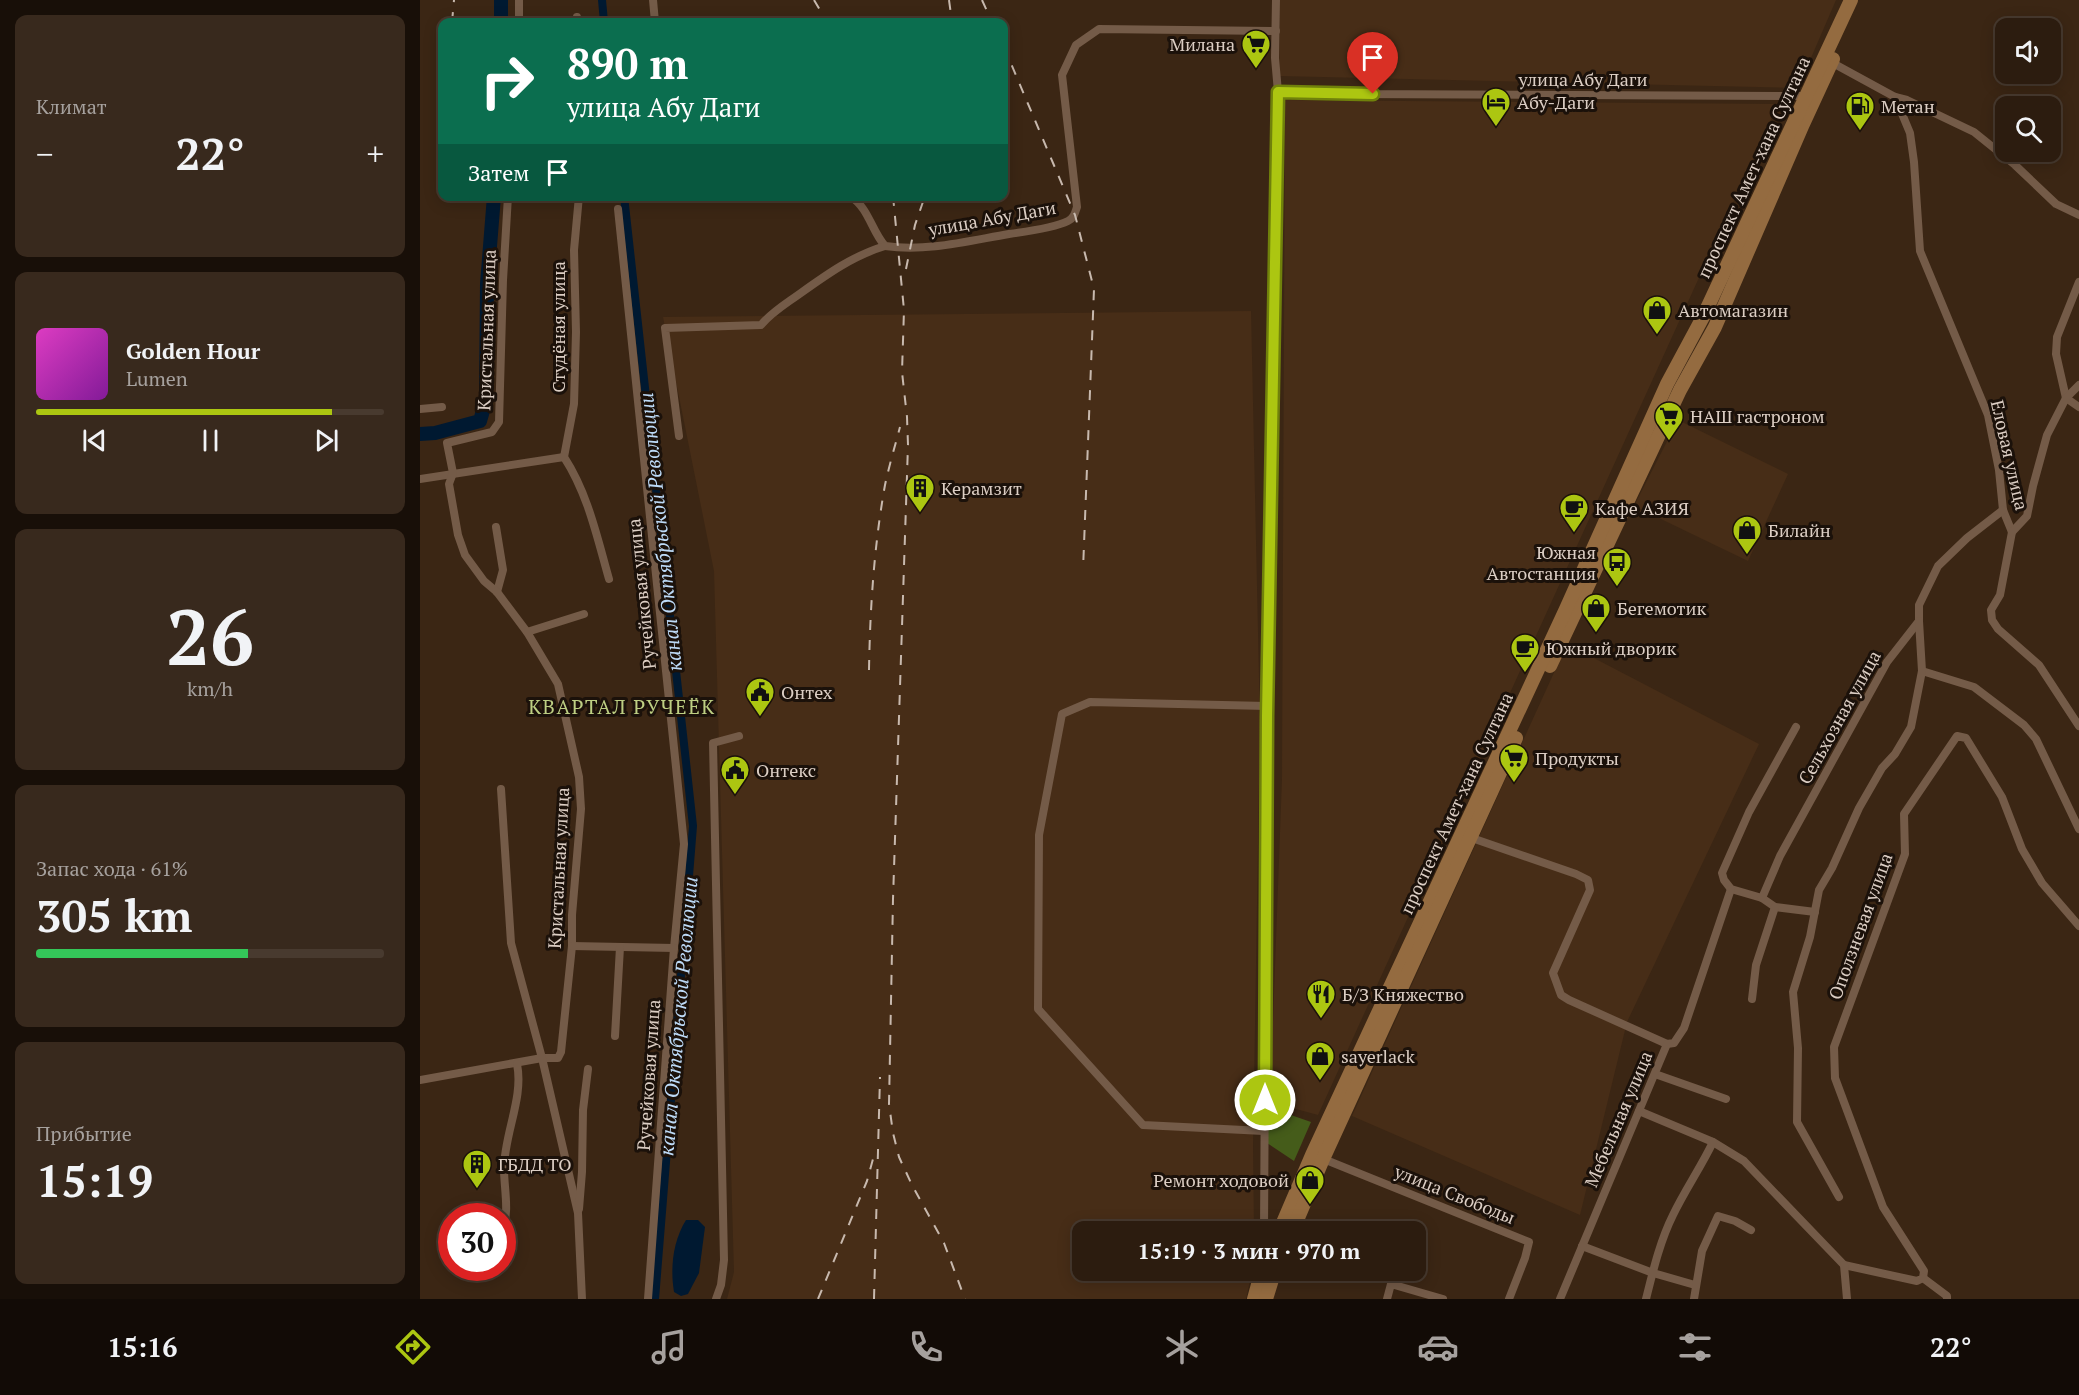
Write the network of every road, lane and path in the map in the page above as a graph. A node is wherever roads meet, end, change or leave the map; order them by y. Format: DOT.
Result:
graph roads {
  1 [pos="519,0"];
  2 [pos="653,0"];
  3 [pos="1276,0"];
  4 [pos="1851,0"];
  5 [pos="1861,0"];
  6 [pos="519,18"];
  7 [pos="655,18"];
  8 [pos="1276,31"];
  9 [pos="1827,61"];
  10 [pos="1278,92"];
  11 [pos="1895,97"];
  12 [pos="1809,99"];
  13 [pos="508,201"];
  14 [pos="579,201"];
  15 [pos="855,201"];
  16 [pos="618,209"];
  17 [pos="2079,215"];
  18 [pos="885,246"];
  19 [pos="2079,282"];
  20 [pos="2079,385"];
  21 [pos="2067,398"];
  22 [pos="2079,406"];
  23 [pos="442,407"];
  24 [pos="420,410"];
  25 [pos="678,436"];
  26 [pos="564,457"];
  27 [pos="453,473"];
  28 [pos="420,479"];
  29 [pos="2003,510"];
  30 [pos="496,527"];
  31 [pos="2012,532"];
  32 [pos="609,579"];
  33 [pos="497,592"];
  34 [pos="584,614"];
  35 [pos="1919,621"];
  36 [pos="527,632"];
  37 [pos="1922,671"];
  38 [pos="1267,706"];
  39 [pos="2079,726"];
  40 [pos="1796,727"];
  41 [pos="739,736"];
  42 [pos="501,789"];
  43 [pos="2079,829"];
  44 [pos="1467,836"];
  45 [pos="1731,889"];
  46 [pos="1762,898"];
  47 [pos="1775,906"];
  48 [pos="1815,912"];
  49 [pos="2079,926"];
  50 [pos="572,946"];
  51 [pos="620,947"];
  52 [pos="674,948"];
  53 [pos="1752,999"];
  54 [pos="615,1036"];
  55 [pos="1667,1044"];
  56 [pos="543,1058"];
  57 [pos="517,1064"];
  58 [pos="588,1069"];
  59 [pos="1655,1074"];
  60 [pos="420,1080"];
  61 [pos="1726,1099"];
  62 [pos="1639,1111"];
  63 [pos="1264,1131"];
  64 [pos="1713,1142"];
  65 [pos="1317,1157"];
  66 [pos="1839,1197"];
  67 [pos="505,1203"];
  68 [pos="578,1213"];
  69 [pos="1264,1221"];
  70 [pos="1285,1221"];
  71 [pos="1296,1221"];
  72 [pos="1751,1230"];
  73 [pos="1582,1246"];
  74 [pos="1844,1265"];
  75 [pos="1653,1273"];
  76 [pos="1923,1278"];
  77 [pos="1265,1281"];
  78 [pos="1269,1281"];
  79 [pos="1392,1281"];
  80 [pos="1391,1284"];
  81 [pos="1695,1286"];
  82 [pos="582,1299"];
  83 [pos="648,1299"];
  84 [pos="716,1299"];
  85 [pos="1254,1299"];
  86 [pos="1266,1299"];
  87 [pos="1387,1299"];
  88 [pos="1443,1299"];
  89 [pos="1509,1299"];
  90 [pos="1560,1299"];
  91 [pos="1646,1299"];
  92 [pos="1694,1299"];
  93 [pos="1847,1299"];
  94 [pos="1947,1299"];
  1 -- 6 [label="street"];
  2 -- 7 [label="street"];
  3 -- 8 [label="street"];
  4 -- 9 [label="main road, проспект Амет-хана Султана"];
  5 -- 9 [label="main road"];
  8 -- 10 [label="street"];
  8 -- 18 [label="street, улица Абу Даги"];
  9 -- 11 [label="street"];
  9 -- 12 [label="main road, проспект Амет-хана Султана"];
  10 -- 12 [label="street, улица Абу Даги"];
  10 -- 38 [label="street"];
  11 -- 17 [label="street"];
  11 -- 29 [label="street, Еловая улица"];
  12 -- 44 [label="main road, проспект Амет-хана Султана"];
  13 -- 27 [label="street, Кристальная улица"];
  14 -- 26 [label="street, Студёная улица"];
  15 -- 18 [label="street"];
  16 -- 52 [label="street, Ручейковая улица"];
  18 -- 25 [label="street"];
  19 -- 21 [label="street"];
  20 -- 21 [label="street"];
  21 -- 22 [label="street"];
  21 -- 31 [label="street"];
  23 -- 24 [label="street"];
  26 -- 27 [label="street"];
  26 -- 32 [label="street"];
  27 -- 28 [label="street"];
  27 -- 33 [label="street, Кристальная улица"];
  29 -- 31 [label="street, Еловая улица"];
  29 -- 35 [label="street, Сельхозная улица"];
  30 -- 33 [label="street"];
  31 -- 39 [label="street, Еловая улица"];
  33 -- 36 [label="street, Кристальная улица"];
  34 -- 36 [label="street"];
  35 -- 37 [label="street"];
  35 -- 46 [label="street, Сельхозная улица"];
  36 -- 50 [label="street, Кристальная улица"];
  37 -- 43 [label="street"];
  37 -- 48 [label="street"];
  38 -- 63 [label="street"];
  38 -- 63 [label="street"];
  40 -- 45 [label="street"];
  41 -- 84 [label="street"];
  42 -- 56 [label="street"];
  44 -- 55 [label="street"];
  44 -- 65 [label="main road, проспект Амет-хана Султана"];
  45 -- 46 [label="street"];
  45 -- 55 [label="street, Мебельная улица"];
  46 -- 47 [label="street"];
  47 -- 48 [label="street"];
  47 -- 53 [label="street"];
  48 -- 66 [label="street"];
  49 -- 76 [label="street, Оползневая улица"];
  50 -- 51 [label="street"];
  50 -- 56 [label="street, Кристальная улица"];
  51 -- 52 [label="street"];
  51 -- 54 [label="street"];
  52 -- 83 [label="street, Ручейковая улица"];
  55 -- 59 [label="street, Мебельная улица"];
  56 -- 57 [label="street"];
  56 -- 68 [label="street"];
  57 -- 60 [label="street"];
  57 -- 67 [label="street"];
  58 -- 68 [label="street"];
  59 -- 61 [label="street"];
  59 -- 62 [label="street, Мебельная улица"];
  62 -- 64 [label="street"];
  62 -- 73 [label="street, Мебельная улица"];
  63 -- 69 [label="street"];
  64 -- 74 [label="street"];
  64 -- 75 [label="street"];
  65 -- 70 [label="main road, проспект Амет-хана Султана"];
  65 -- 71 [label="main road"];
  65 -- 89 [label="street, улица Свободы"];
  68 -- 82 [label="street"];
  72 -- 81 [label="street"];
  73 -- 75 [label="street"];
  73 -- 90 [label="street, Мебельная улица"];
  74 -- 76 [label="street"];
  74 -- 93 [label="street"];
  75 -- 81 [label="street"];
  75 -- 91 [label="street"];
  76 -- 94 [label="street"];
  77 -- 85 [label="main road"];
  78 -- 86 [label="main road"];
  79 -- 80 [label="street"];
  80 -- 87 [label="street"];
  80 -- 88 [label="street"];
  81 -- 92 [label="street"];
}
